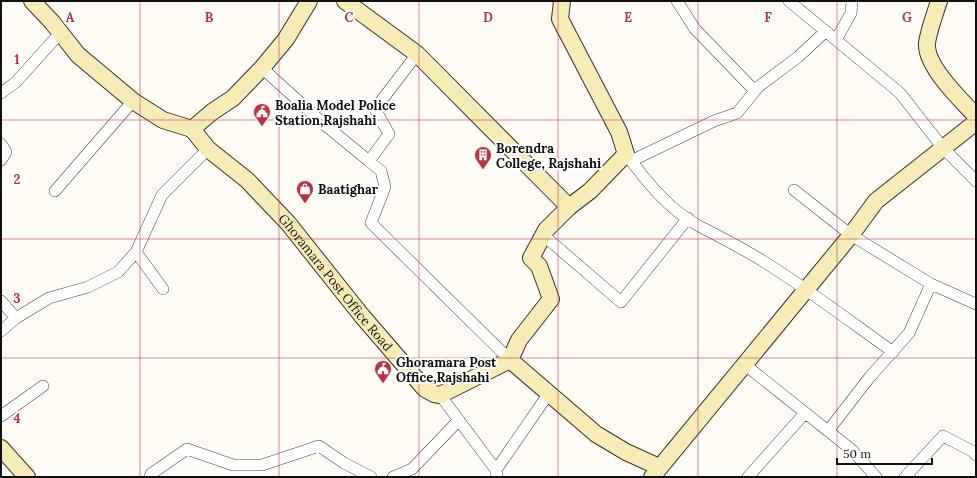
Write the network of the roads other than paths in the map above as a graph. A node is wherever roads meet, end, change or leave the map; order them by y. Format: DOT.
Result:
graph roads {
  1 [pos="32,1"];
  2 [pos="309,1"];
  3 [pos="345,1"];
  4 [pos="562,1"];
  5 [pos="677,1"];
  6 [pos="789,1"];
  7 [pos="852,1"];
  8 [pos="939,1"];
  9 [pos="826,31"];
  10 [pos="61,32"];
  11 [pos="836,40"];
  12 [pos="417,54"];
  13 [pos="262,68"];
  14 [pos="755,91"];
  15 [pos="1,93"];
  16 [pos="134,101"];
  17 [pos="976,116"];
  18 [pos="976,122"];
  19 [pos="192,129"];
  20 [pos="1,144"];
  21 [pos="943,148"];
  22 [pos="208,149"];
  23 [pos="628,158"];
  24 [pos="1,160"];
  25 [pos="369,161"];
  26 [pos="976,181"];
  27 [pos="55,190"];
  28 [pos="794,190"];
  29 [pos="569,207"];
  30 [pos="688,218"];
  31 [pos="542,234"];
  32 [pos="851,235"];
  33 [pos="136,252"];
  34 [pos="931,284"];
  35 [pos="163,290"];
  36 [pos="805,290"];
  37 [pos="1,301"];
  38 [pos="976,304"];
  39 [pos="16,318"];
  40 [pos="1,330"];
  41 [pos="893,352"];
  42 [pos="510,360"];
  43 [pos="744,364"];
  44 [pos="43,386"];
  45 [pos="548,393"];
  46 [pos="440,395"];
  47 [pos="805,412"];
  48 [pos="1,416"];
  49 [pos="458,420"];
  50 [pos="828,430"];
  51 [pos="1,448"];
  52 [pos="976,455"];
  53 [pos="656,472"];
  54 [pos="497,473"];
  55 [pos="27,477"];
  56 [pos="150,477"];
  57 [pos="371,477"];
  58 [pos="393,477"];
  59 [pos="748,477"];
  60 [pos="876,477"];
  61 [pos="905,477"];
  1 -- 10 [label="street"];
  2 -- 13 [label="street"];
  3 -- 12 [label="street"];
  4 -- 23 [label="street"];
  5 -- 14 [label="street"];
  6 -- 9 [label="street"];
  7 -- 11 [label="street"];
  8 -- 17 [label="street"];
  9 -- 11 [label="street"];
  9 -- 14 [label="street"];
  10 -- 15 [label="street"];
  10 -- 16 [label="street"];
  11 -- 21 [label="street"];
  12 -- 25 [label="street"];
  12 -- 29 [label="street"];
  13 -- 19 [label="street"];
  13 -- 25 [label="street"];
  14 -- 23 [label="street"];
  16 -- 19 [label="street"];
  16 -- 27 [label="street"];
  18 -- 21 [label="street"];
  19 -- 22 [label="street, Ghoramara Post Office Road"];
  20 -- 24 [label="street"];
  21 -- 26 [label="street"];
  21 -- 32 [label="street"];
  22 -- 33 [label="street"];
  22 -- 46 [label="street, Ghoramara Post Office Road"];
  23 -- 29 [label="street"];
  23 -- 30 [label="street"];
  25 -- 42 [label="street"];
  28 -- 32 [label="street"];
  29 -- 31 [label="street"];
  30 -- 31 [label="street"];
  30 -- 36 [label="street"];
  31 -- 42 [label="street"];
  32 -- 34 [label="street"];
  32 -- 36 [label="street"];
  33 -- 35 [label="street"];
  33 -- 39 [label="street"];
  34 -- 38 [label="street"];
  34 -- 41 [label="street"];
  36 -- 41 [label="street"];
  36 -- 43 [label="street"];
  37 -- 39 [label="street"];
  39 -- 40 [label="street"];
  41 -- 50 [label="street"];
  42 -- 45 [label="street"];
  42 -- 46 [label="street"];
  43 -- 47 [label="street"];
  43 -- 53 [label="street"];
  44 -- 48 [label="street"];
  45 -- 53 [label="street"];
  45 -- 54 [label="street"];
  46 -- 49 [label="street"];
  47 -- 50 [label="street"];
  47 -- 59 [label="street"];
  49 -- 54 [label="street"];
  49 -- 58 [label="street"];
  50 -- 60 [label="street"];
  51 -- 55 [label="street"];
  52 -- 61 [label="street"];
  56 -- 57 [label="street"];
}
